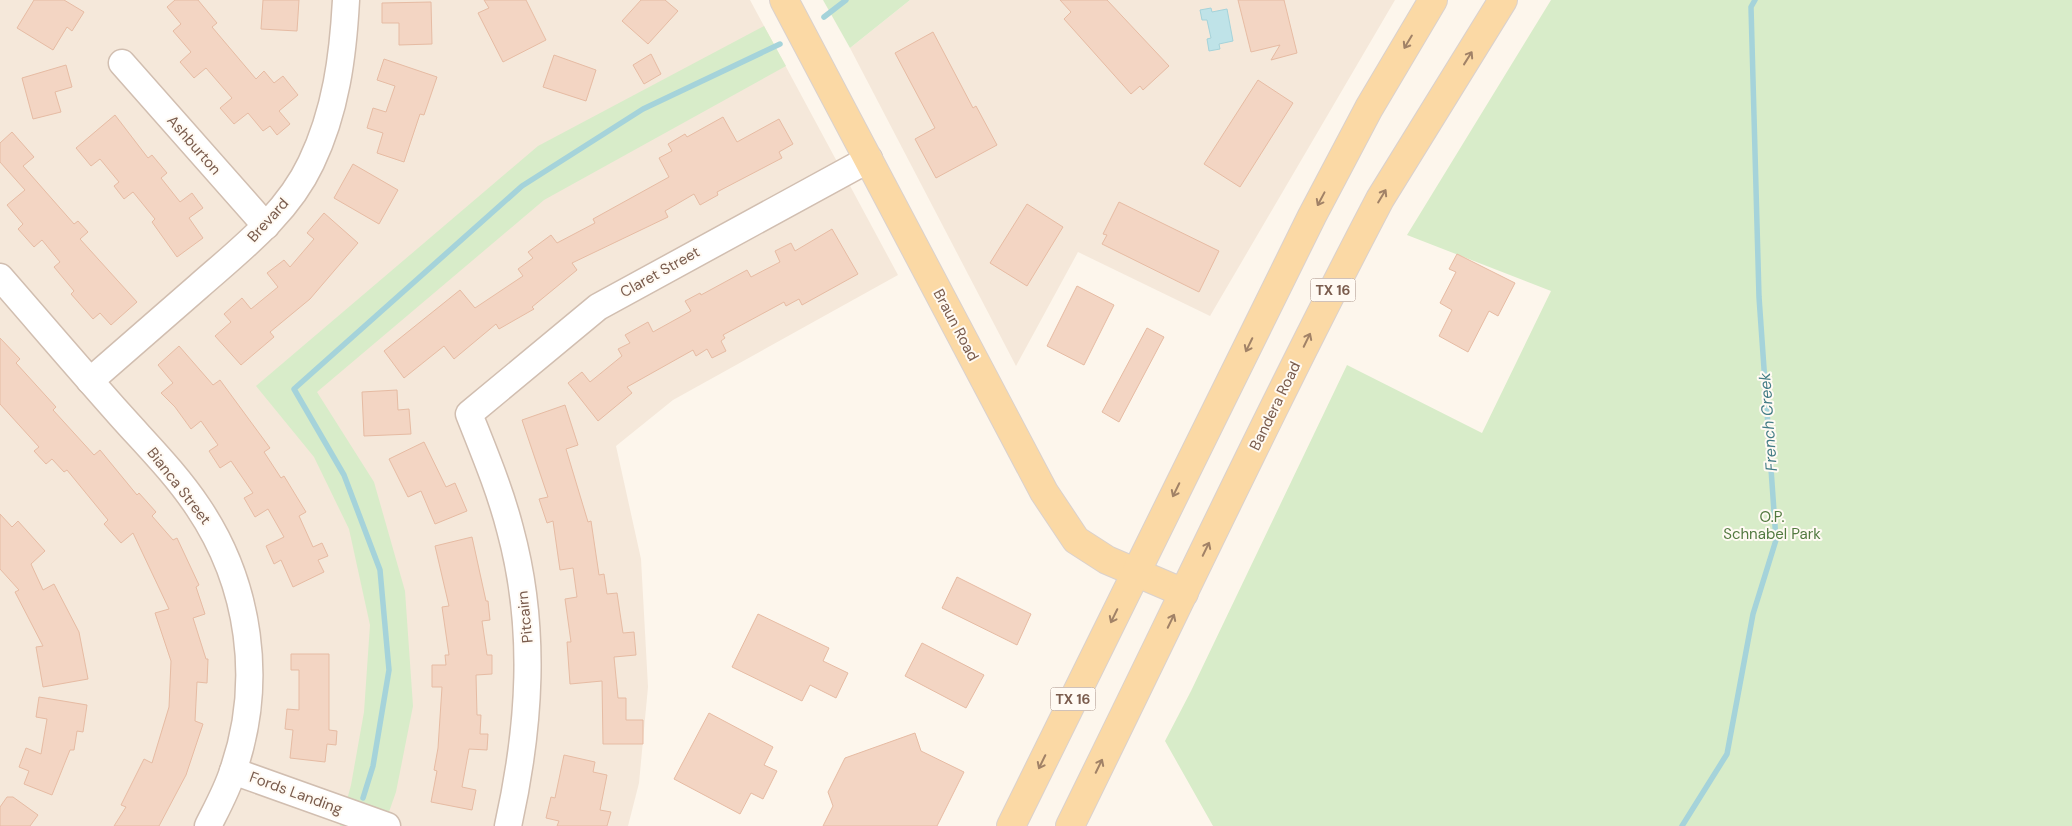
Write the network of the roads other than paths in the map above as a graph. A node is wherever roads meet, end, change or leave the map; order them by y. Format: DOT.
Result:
graph roads {
  1 [pos="346,0"];
  2 [pos="784,0"];
  3 [pos="1434,0"];
  4 [pos="1503,0"];
  5 [pos="122,63"];
  6 [pos="869,159"];
  7 [pos="266,226"];
  8 [pos="0,277"];
  9 [pos="90,381"];
  10 [pos="469,414"];
  11 [pos="1136,572"];
  12 [pos="1184,593"];
  13 [pos="233,771"];
  14 [pos="208,826"];
  15 [pos="387,826"];
  16 [pos="508,826"];
  17 [pos="1011,826"];
  18 [pos="1070,826"];
  1 -- 7 [label="street, Brevard"];
  2 -- 6 [label="main road, Braun Road"];
  3 -- 11 [label="main road, TX 16, one-way"];
  12 -- 4 [label="main road, Bandera Road / TX 16, one-way"];
  5 -- 7 [label="street, Ashburton"];
  6 -- 10 [label="street, Claret Street"];
  6 -- 11 [label="main road, Braun Road"];
  7 -- 9 [label="street, Brevard"];
  8 -- 9 [label="street, Bianca Street"];
  9 -- 13 [label="street, Bianca Street"];
  10 -- 16 [label="street, Pitcairn"];
  11 -- 12 [label="main road, Braun Road"];
  11 -- 17 [label="main road, TX 16, one-way"];
  18 -- 12 [label="main road, Bandera Road / TX 16, one-way"];
  13 -- 14 [label="street, Bianca Street"];
  13 -- 15 [label="street, Fords Landing"];
}
